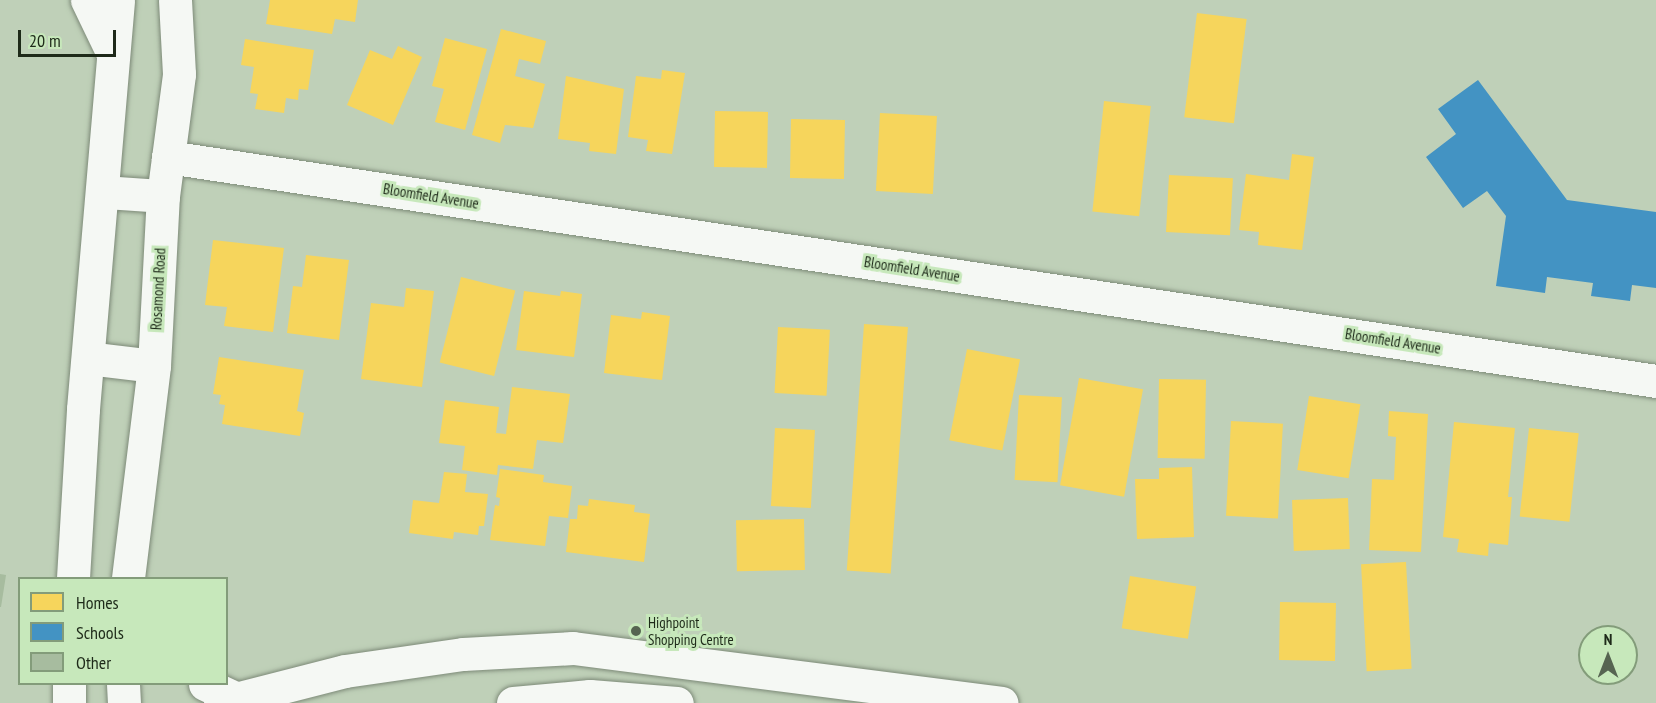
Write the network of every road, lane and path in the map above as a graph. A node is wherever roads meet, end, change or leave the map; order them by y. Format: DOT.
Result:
graph roads {
  1 [pos="87,0"];
  2 [pos="118,0"];
  3 [pos="175,0"];
  4 [pos="112,52"];
  5 [pos="168,157"];
  6 [pos="104,192"];
  7 [pos="163,196"];
  8 [pos="88,358"];
  9 [pos="154,366"];
  10 [pos="1656,381"];
  11 [pos="139,494"];
  12 [pos="73,577"];
  13 [pos="128,577"];
  14 [pos="151,577"];
  15 [pos="69,685"];
  16 [pos="123,685"];
  17 [pos="206,685"];
  18 [pos="227,701"];
  19 [pos="69,703"];
  20 [pos="124,703"];
  21 [pos="513,703"];
  22 [pos="677,703"];
  23 [pos="1001,703"];
  1 -- 4 [label="street"];
  2 -- 4 [label="street"];
  3 -- 5 [label="street, Rosamond Road"];
  4 -- 6 [label="street"];
  5 -- 7 [label="street, Rosamond Road"];
  5 -- 10 [label="street, Bloomfield Avenue"];
  6 -- 7 [label="street"];
  6 -- 8 [label="street"];
  7 -- 9 [label="street, Rosamond Road"];
  8 -- 9 [label="street"];
  8 -- 12 [label="street"];
  9 -- 11 [label="street, Rosamond Road"];
  11 -- 13 [label="street, Rosamond Road"];
  11 -- 14 [label="street"];
  15 -- 19 [label="street"];
  16 -- 20 [label="street"];
  17 -- 18 [label="street"];
  18 -- 23 [label="street"];
  21 -- 22 [label="street"];
}
